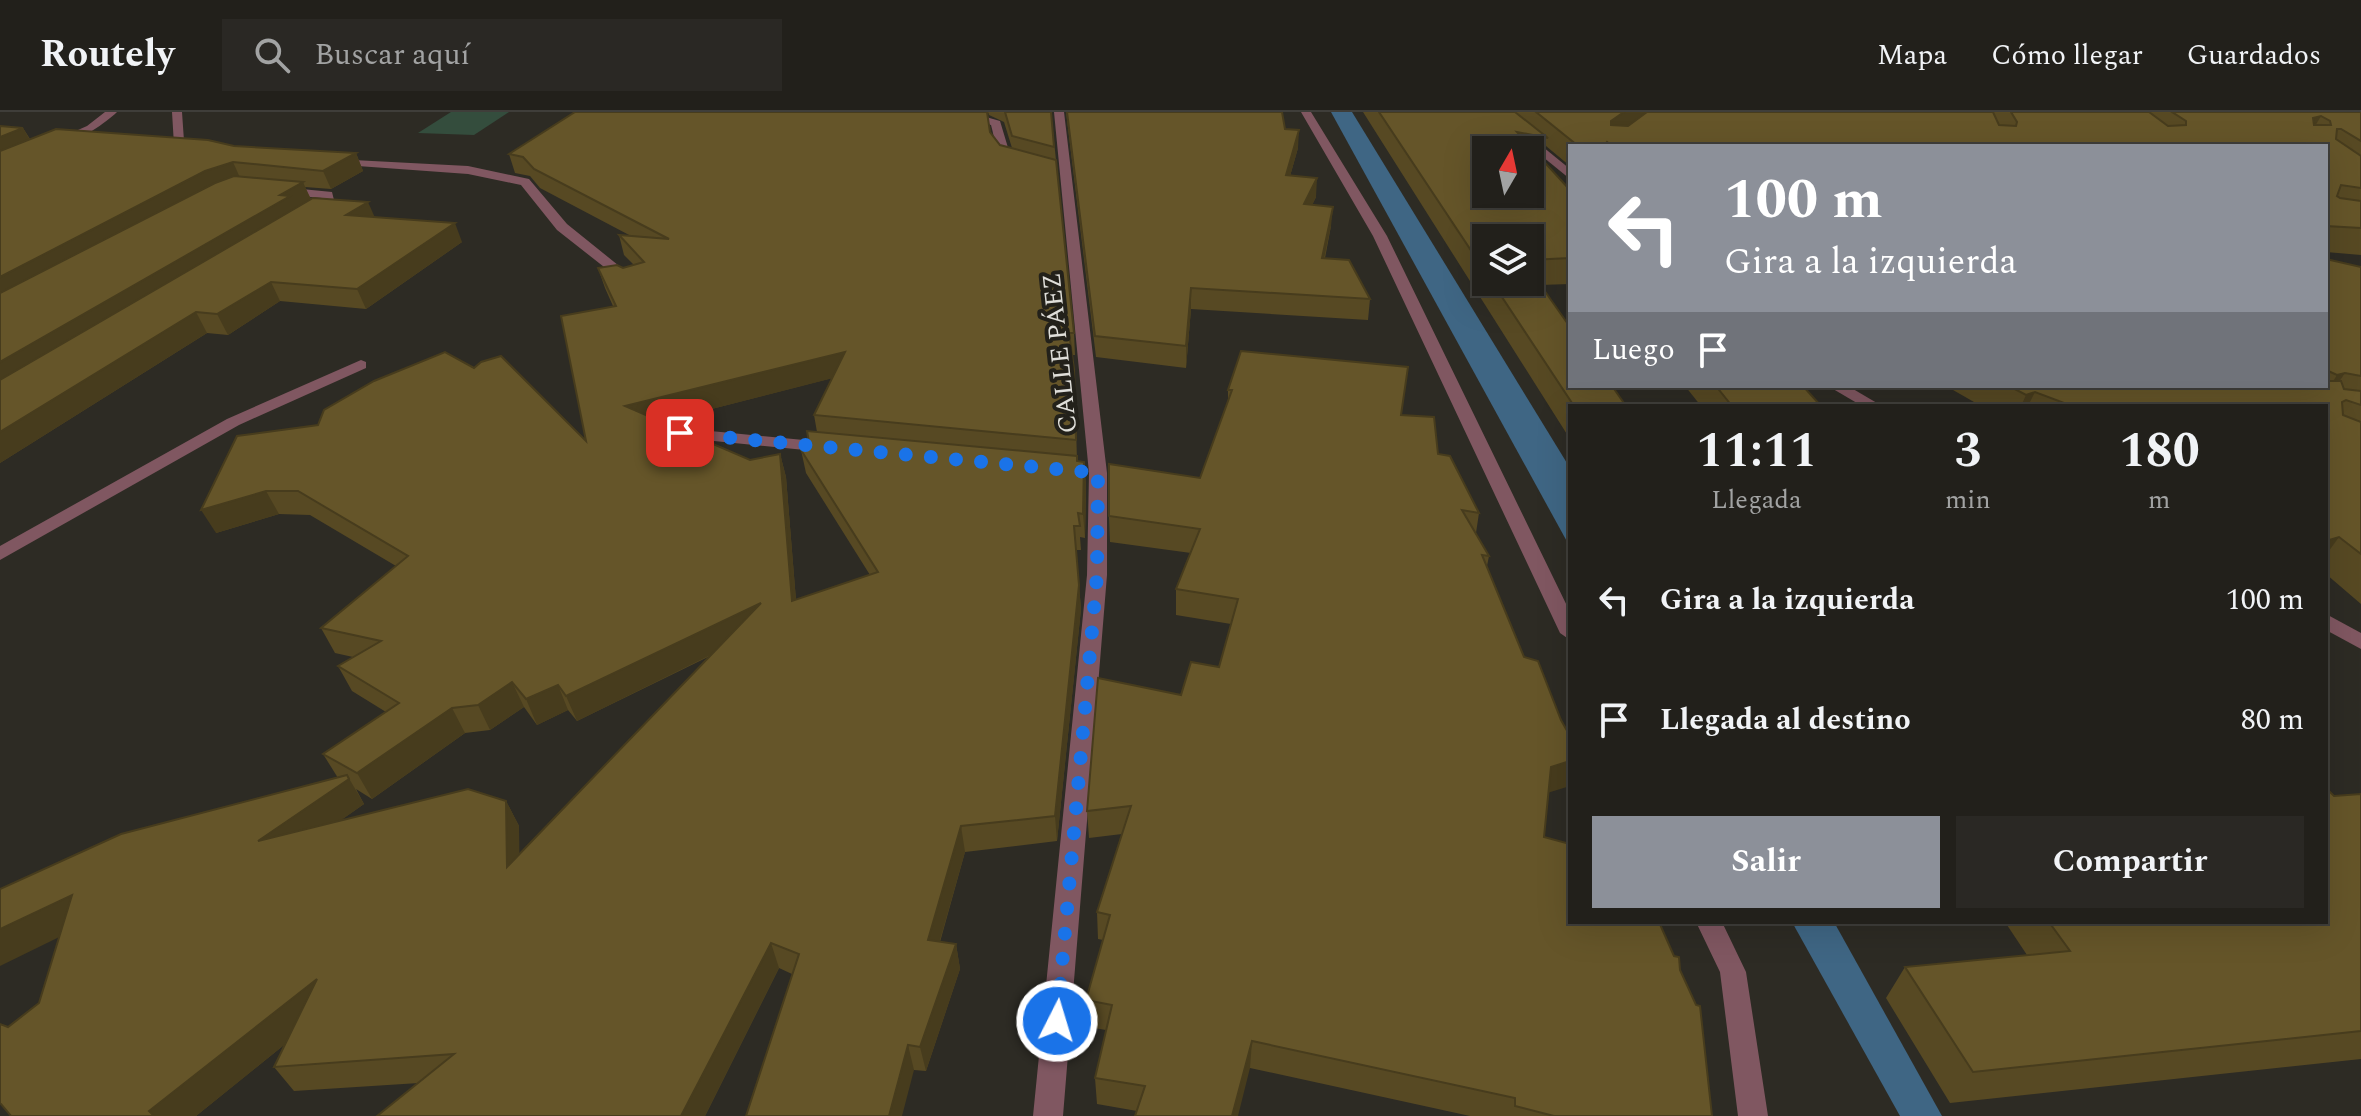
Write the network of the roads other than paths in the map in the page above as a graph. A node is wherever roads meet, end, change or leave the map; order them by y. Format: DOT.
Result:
graph roads {
  1 [pos="112,112"];
  2 [pos="177,112"];
  3 [pos="1059,112"];
  4 [pos="1306,112"];
  5 [pos="1493,112"];
  6 [pos="981,116"];
  7 [pos="965,121"];
  8 [pos="52,144"];
  9 [pos="217,151"];
  10 [pos="322,161"];
  11 [pos="1030,167"];
  12 [pos="1568,173"];
  13 [pos="270,190"];
  14 [pos="303,220"];
  15 [pos="633,283"];
  16 [pos="361,365"];
  17 [pos="1840,388"];
  18 [pos="1870,404"];
  19 [pos="680,433"];
  20 [pos="848,450"];
  21 [pos="0,554"];
  22 [pos="2328,622"];
  23 [pos="1568,629"];
  24 [pos="2361,642"];
  25 [pos="1710,924"];
  26 [pos="1048,1116"];
  27 [pos="1753,1116"];
  1 -- 8 [label="street"];
  2 -- 9 [label="street"];
  3 -- 26 [label="street, CALLE PÁEZ"];
  4 -- 23 [label="street"];
  5 -- 12 [label="street"];
  6 -- 7 [label="street"];
  6 -- 11 [label="street"];
  10 -- 15 [label="street"];
  13 -- 14 [label="street"];
  16 -- 21 [label="street"];
  17 -- 18 [label="street"];
  19 -- 20 [label="street"];
  22 -- 24 [label="street"];
  25 -- 27 [label="street"];
}
